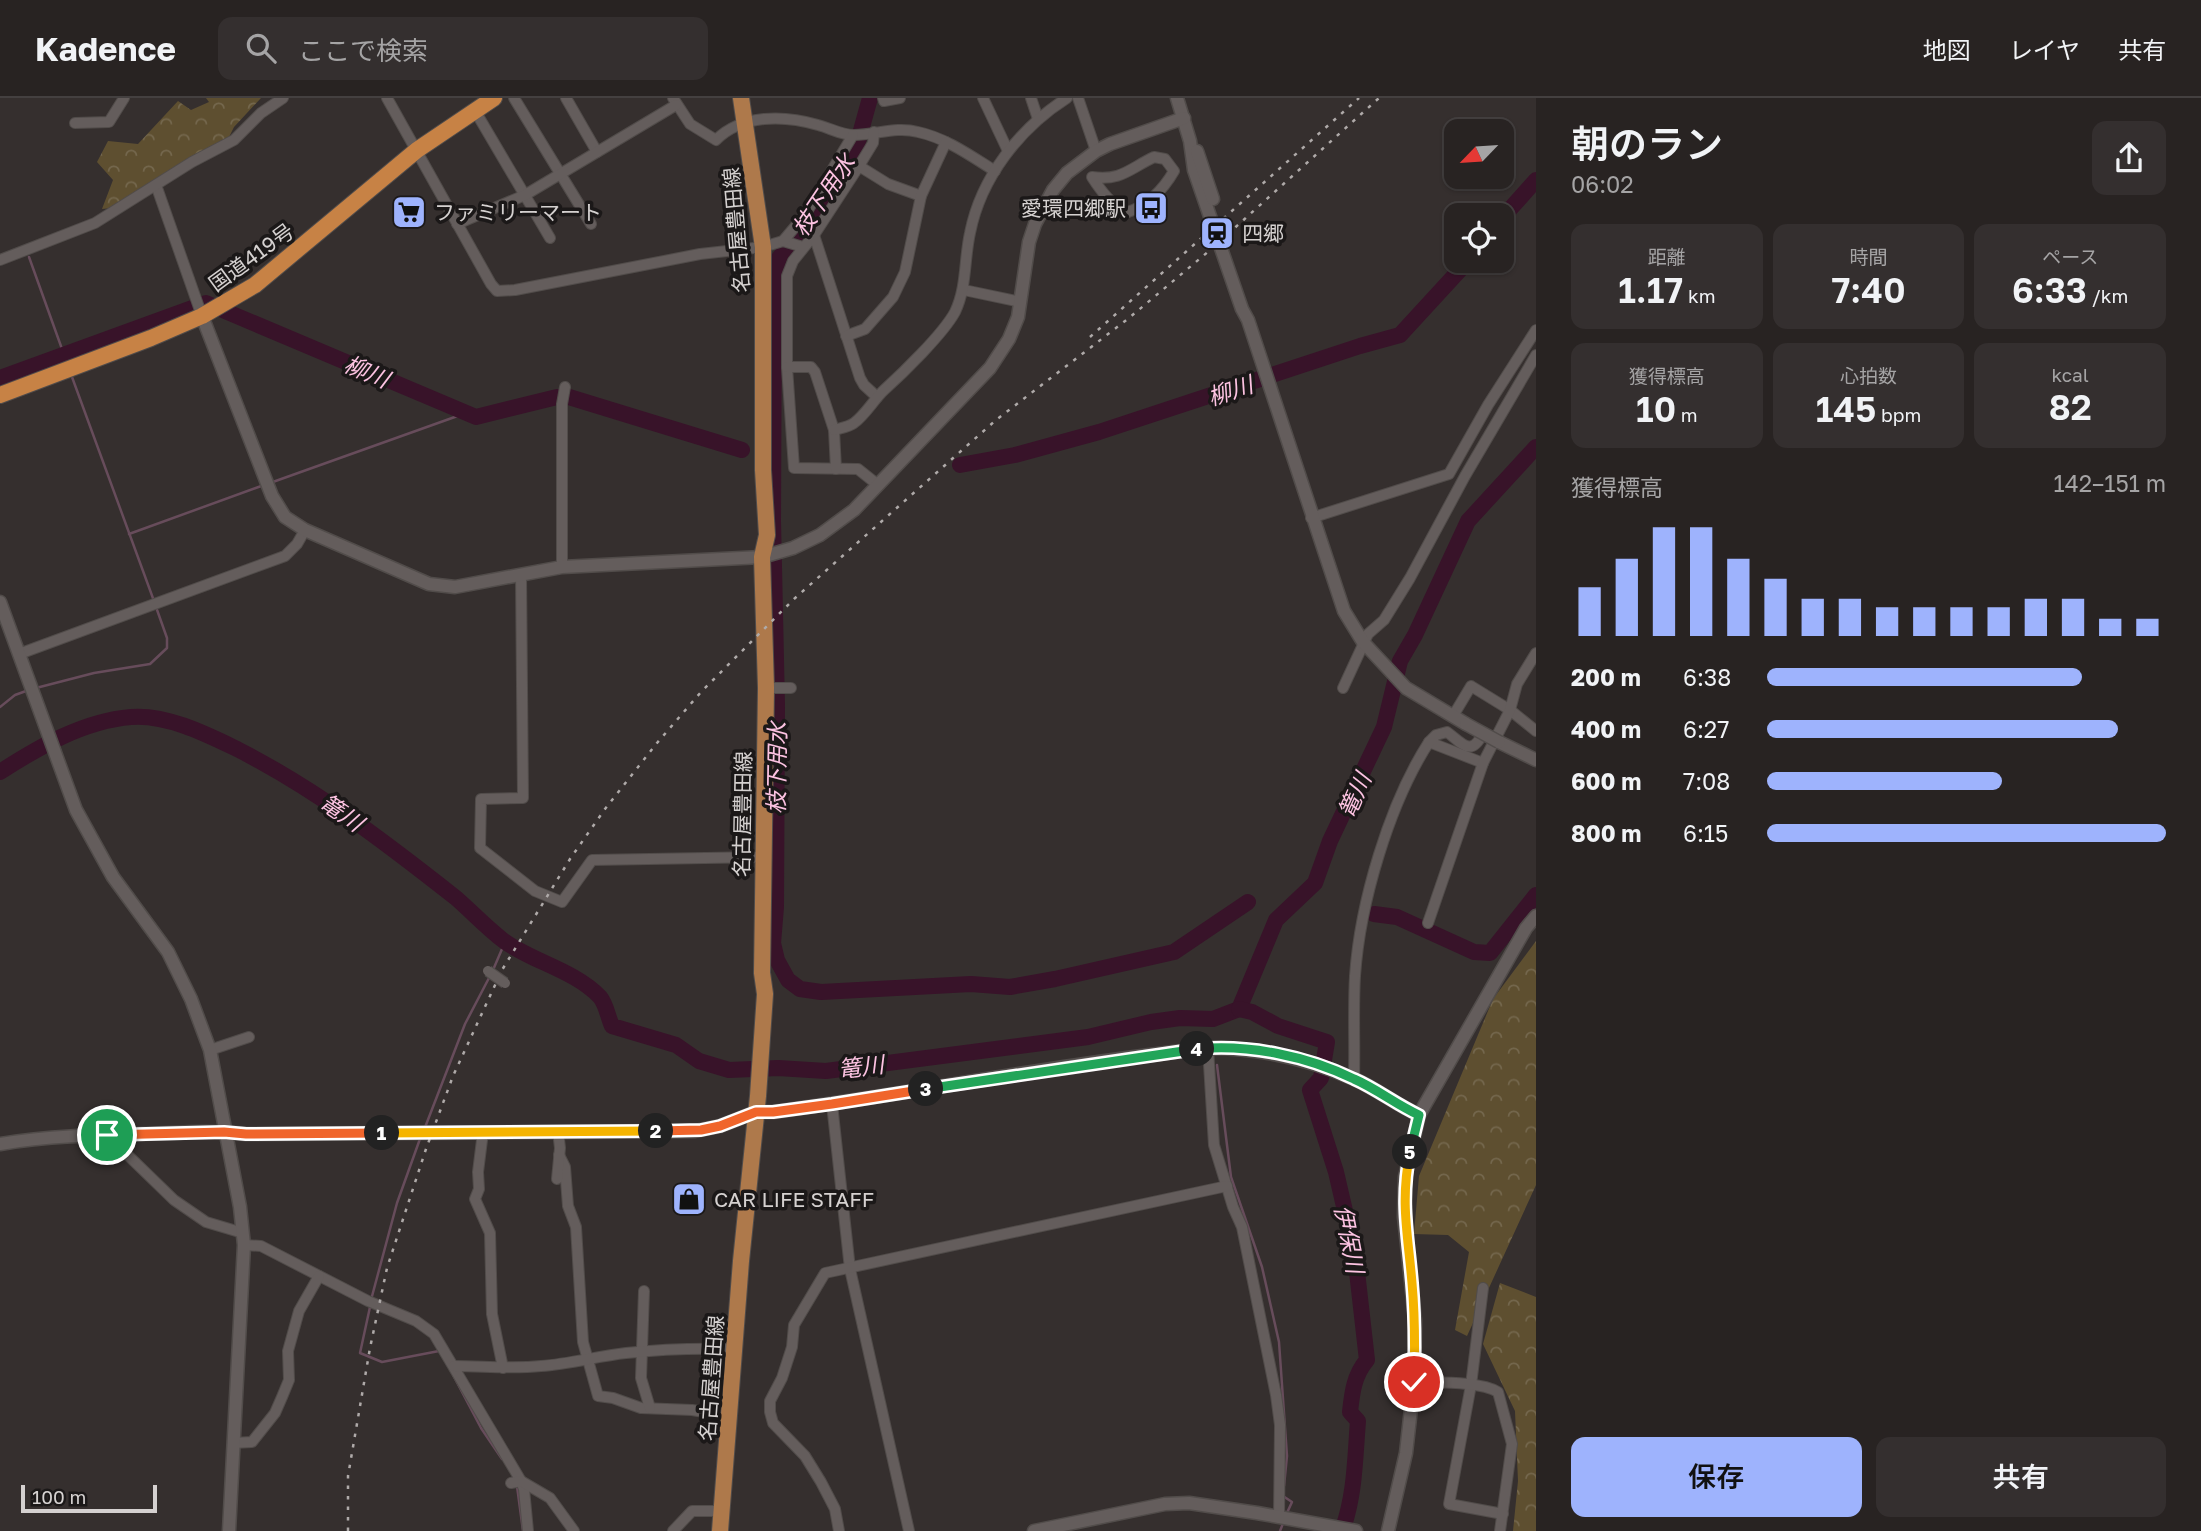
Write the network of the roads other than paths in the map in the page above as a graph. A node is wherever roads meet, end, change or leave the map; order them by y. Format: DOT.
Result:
graph roads {
  1 [pos="124,98"];
  2 [pos="283,98"];
  3 [pos="387,98"];
  4 [pos="514,98"];
  5 [pos="566,98"];
  6 [pos="741,98"];
  7 [pos="883,98"];
  8 [pos="900,98"];
  9 [pos="983,98"];
  10 [pos="1031,98"];
  11 [pos="1067,98"];
  12 [pos="1078,98"];
  13 [pos="1177,98"];
  14 [pos="485,102"];
  15 [pos="675,102"];
  16 [pos="1184,118"];
  17 [pos="1038,119"];
  18 [pos="744,122"];
  19 [pos="75,123"];
  20 [pos="872,133"];
  21 [pos="855,135"];
  22 [pos="946,142"];
  23 [pos="417,150"];
  24 [pos="1008,150"];
  25 [pos="1096,151"];
  26 [pos="597,152"];
  27 [pos="1079,164"];
  28 [pos="859,166"];
  29 [pos="995,171"];
  30 [pos="561,174"];
  31 [pos="1092,177"];
  32 [pos="156,185"];
  33 [pos="525,195"];
  34 [pos="921,196"];
  35 [pos="457,224"];
  36 [pos="591,224"];
  37 [pos="814,235"];
  38 [pos="551,238"];
  39 [pos="784,241"];
  40 [pos="800,246"];
  41 [pos="763,247"];
  42 [pos="0,260"];
  43 [pos="964,290"];
  44 [pos="1021,302"];
  45 [pos="203,311"];
  46 [pos="1536,330"];
  47 [pos="846,336"];
  48 [pos="1536,355"];
  49 [pos="786,368"];
  50 [pos="565,387"];
  51 [pos="0,395"];
  52 [pos="877,397"];
  53 [pos="834,430"];
  54 [pos="836,469"];
  55 [pos="878,485"];
  56 [pos="1311,518"];
  57 [pos="305,530"];
  58 [pos="764,557"];
  59 [pos="562,568"];
  60 [pos="521,574"];
  61 [pos="0,602"];
  62 [pos="1366,645"];
  63 [pos="1536,653"];
  64 [pos="19,654"];
  65 [pos="768,688"];
  66 [pos="788,688"];
  67 [pos="1343,688"];
  68 [pos="1510,710"];
  69 [pos="1454,716"];
  70 [pos="1536,731"];
  71 [pos="1483,733"];
  72 [pos="1429,742"];
  73 [pos="1536,760"];
  74 [pos="1483,763"];
  75 [pos="762,857"];
  76 [pos="1536,916"];
  77 [pos="1429,923"];
  78 [pos="488,971"];
  79 [pos="505,983"];
  80 [pos="249,1037"];
  81 [pos="1208,1048"];
  82 [pos="210,1050"];
  83 [pos="1354,1079"];
  84 [pos="757,1104"];
  85 [pos="832,1104"];
  86 [pos="1419,1115"];
  87 [pos="558,1131"];
  88 [pos="224,1132"];
  89 [pos="483,1132"];
  90 [pos="107,1135"];
  91 [pos="0,1144"];
  92 [pos="559,1155"];
  93 [pos="557,1179"];
  94 [pos="1227,1186"];
  95 [pos="244,1239"];
  96 [pos="850,1269"];
  97 [pos="319,1276"];
  98 [pos="1483,1288"];
  99 [pos="644,1291"];
  100 [pos="734,1349"];
  101 [pos="643,1352"];
  102 [pos="587,1361"];
  103 [pos="454,1366"];
  104 [pos="503,1368"];
  105 [pos="1414,1382"];
  106 [pos="1471,1385"];
  107 [pos="650,1408"];
  108 [pos="729,1416"];
  109 [pos="233,1443"];
  110 [pos="516,1482"];
  111 [pos="723,1511"];
  112 [pos="1503,1514"];
  113 [pos="1287,1522"];
  114 [pos="229,1531"];
  115 [pos="528,1531"];
  116 [pos="574,1531"];
  117 [pos="673,1531"];
  118 [pos="720,1531"];
  119 [pos="839,1531"];
  120 [pos="909,1531"];
  121 [pos="1034,1531"];
  122 [pos="1356,1531"];
  123 [pos="1388,1531"];
  124 [pos="1500,1531"];
  1 -- 19 [label="street"];
  2 -- 32 [label="street"];
  3 -- 23 [label="street"];
  4 -- 30 [label="street"];
  5 -- 26 [label="street"];
  6 -- 18 [label="main road, 名古屋豊田線"];
  7 -- 8 [label="street"];
  9 -- 24 [label="street"];
  10 -- 17 [label="street"];
  11 -- 17 [label="street"];
  12 -- 25 [label="street"];
  13 -- 16 [label="street"];
  14 -- 23 [label="highway, 国道419号"];
  14 -- 33 [label="street"];
  15 -- 18 [label="street"];
  15 -- 26 [label="street"];
  16 -- 25 [label="street"];
  16 -- 56 [label="street"];
  17 -- 24 [label="street"];
  18 -- 21 [label="street"];
  18 -- 41 [label="main road, 名古屋豊田線"];
  20 -- 21 [label="street"];
  20 -- 22 [label="street"];
  20 -- 28 [label="street"];
  21 -- 39 [label="street"];
  22 -- 29 [label="street"];
  22 -- 34 [label="street"];
  23 -- 35 [label="street"];
  23 -- 45 [label="highway, 国道419号"];
  24 -- 29 [label="street"];
  25 -- 27 [label="street"];
  26 -- 30 [label="street"];
  27 -- 31 [label="street"];
  27 -- 44 [label="street"];
  28 -- 34 [label="street"];
  28 -- 37 [label="street"];
  29 -- 43 [label="street"];
  30 -- 33 [label="street"];
  30 -- 36 [label="street"];
  31 -- 31 [label="street"];
  32 -- 42 [label="street"];
  32 -- 45 [label="street"];
  33 -- 35 [label="street"];
  33 -- 38 [label="street"];
  34 -- 47 [label="street"];
  35 -- 41 [label="street"];
  37 -- 40 [label="street"];
  37 -- 47 [label="street"];
  39 -- 40 [label="street"];
  39 -- 41 [label="street"];
  40 -- 49 [label="street"];
  41 -- 58 [label="main road, 名古屋豊田線"];
  43 -- 44 [label="street"];
  43 -- 52 [label="street"];
  44 -- 55 [label="street"];
  45 -- 51 [label="highway, 国道419号"];
  45 -- 57 [label="street"];
  46 -- 56 [label="street"];
  47 -- 52 [label="street"];
  48 -- 62 [label="street"];
  49 -- 53 [label="street"];
  49 -- 54 [label="street"];
  50 -- 59 [label="street"];
  52 -- 53 [label="street"];
  53 -- 54 [label="street"];
  54 -- 55 [label="street"];
  55 -- 58 [label="street"];
  56 -- 62 [label="street"];
  57 -- 60 [label="street"];
  57 -- 64 [label="street"];
  58 -- 59 [label="street"];
  58 -- 65 [label="main road, 名古屋豊田線"];
  59 -- 60 [label="street"];
  60 -- 75 [label="street"];
  61 -- 64 [label="street"];
  62 -- 67 [label="street"];
  62 -- 69 [label="street"];
  63 -- 68 [label="street"];
  64 -- 82 [label="street"];
  65 -- 66 [label="street"];
  65 -- 75 [label="main road, 名古屋豊田線"];
  68 -- 69 [label="street"];
  68 -- 70 [label="street"];
  68 -- 74 [label="street"];
  69 -- 71 [label="street, bridge"];
  71 -- 72 [label="street"];
  71 -- 73 [label="street, bridge"];
  72 -- 74 [label="street"];
  72 -- 83 [label="street"];
  74 -- 77 [label="street"];
  75 -- 84 [label="main road, 名古屋豊田線"];
  76 -- 86 [label="street"];
  78 -- 79 [label="street, bridge"];
  80 -- 82 [label="street"];
  81 -- 83 [label="street"];
  81 -- 85 [label="street"];
  81 -- 94 [label="street"];
  82 -- 88 [label="street"];
  83 -- 86 [label="street"];
  84 -- 85 [label="street"];
  84 -- 87 [label="street"];
  84 -- 100 [label="main road, 名古屋豊田線"];
  85 -- 96 [label="street"];
  86 -- 105 [label="street"];
  87 -- 89 [label="street"];
  87 -- 92 [label="street"];
  88 -- 89 [label="street"];
  88 -- 90 [label="street"];
  88 -- 95 [label="street"];
  89 -- 104 [label="street"];
  90 -- 91 [label="street"];
  90 -- 95 [label="street"];
  92 -- 93 [label="street"];
  92 -- 102 [label="street"];
  94 -- 96 [label="street"];
  94 -- 113 [label="street"];
  95 -- 97 [label="street"];
  95 -- 109 [label="street"];
  96 -- 119 [label="street"];
  96 -- 120 [label="street"];
  97 -- 103 [label="street"];
  97 -- 109 [label="street"];
  98 -- 106 [label="street"];
  99 -- 101 [label="street"];
  100 -- 101 [label="street"];
  100 -- 108 [label="main road, 名古屋豊田線"];
  101 -- 102 [label="street"];
  101 -- 107 [label="street"];
  102 -- 104 [label="street"];
  102 -- 107 [label="street"];
  103 -- 104 [label="street"];
  103 -- 110 [label="street"];
  105 -- 106 [label="street"];
  105 -- 123 [label="street"];
  106 -- 112 [label="street"];
  106 -- 112 [label="street"];
  107 -- 108 [label="street"];
  108 -- 111 [label="main road, 名古屋豊田線"];
  109 -- 114 [label="street"];
  110 -- 115 [label="street"];
  110 -- 116 [label="street"];
  111 -- 117 [label="street"];
  111 -- 118 [label="main road, 名古屋豊田線"];
  112 -- 124 [label="street"];
  113 -- 121 [label="street"];
  113 -- 122 [label="street"];
}
